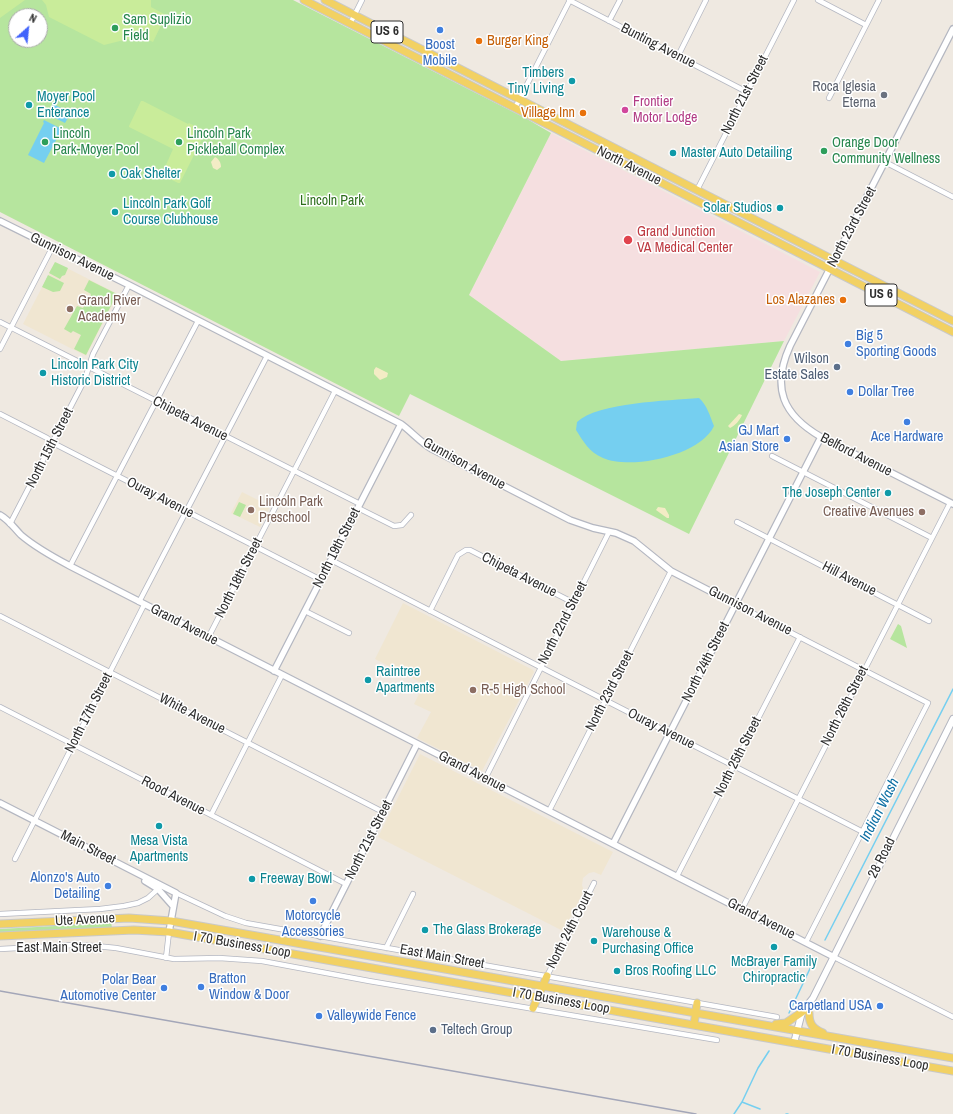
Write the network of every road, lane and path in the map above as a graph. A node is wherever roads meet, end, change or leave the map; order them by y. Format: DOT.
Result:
graph roads {
  1 [pos="304,0"];
  2 [pos="325,0"];
  3 [pos="362,0"];
  4 [pos="570,0"];
  5 [pos="620,0"];
  6 [pos="706,0"];
  7 [pos="794,0"];
  8 [pos="818,0"];
  9 [pos="879,0"];
  10 [pos="355,15"];
  11 [pos="610,21"];
  12 [pos="350,24"];
  13 [pos="866,25"];
  14 [pos="953,29"];
  15 [pos="420,49"];
  16 [pos="678,56"];
  17 [pos="416,57"];
  18 [pos="747,92"];
  19 [pos="829,98"];
  20 [pos="520,100"];
  21 [pos="515,108"];
  22 [pos="534,118"];
  23 [pos="565,123"];
  24 [pos="567,135"];
  25 [pos="612,147"];
  26 [pos="641,162"];
  27 [pos="885,162"];
  28 [pos="636,170"];
  29 [pos="665,185"];
  30 [pos="697,190"];
  31 [pos="953,197"];
  32 [pos="692,198"];
  33 [pos="732,208"];
  34 [pos="0,221"];
  35 [pos="52,248"];
  36 [pos="835,261"];
  37 [pos="830,268"];
  38 [pos="129,285"];
  39 [pos="198,321"];
  40 [pos="953,321"];
  41 [pos="0,322"];
  42 [pos="11,327"];
  43 [pos="953,332"];
  44 [pos="0,349"];
  45 [pos="267,356"];
  46 [pos="89,367"];
  47 [pos="781,384"];
  48 [pos="336,391"];
  49 [pos="156,401"];
  50 [pos="0,414"];
  51 [pos="401,424"];
  52 [pos="225,436"];
  53 [pos="821,437"];
  54 [pos="52,443"];
  55 [pos="772,456"];
  56 [pos="294,471"];
  57 [pos="803,472"];
  58 [pos="116,475"];
  59 [pos="952,503"];
  60 [pos="359,506"];
  61 [pos="186,511"];
  62 [pos="0,515"];
  63 [pos="411,515"];
  64 [pos="737,522"];
  65 [pos="10,524"];
  66 [pos="609,532"];
  67 [pos="768,538"];
  68 [pos="932,538"];
  69 [pos="255,546"];
  70 [pos="331,560"];
  71 [pos="70,566"];
  72 [pos="671,570"];
  73 [pos="321,580"];
  74 [pos="574,603"];
  75 [pos="141,604"];
  76 [pos="735,604"];
  77 [pos="898,604"];
  78 [pos="305,611"];
  79 [pos="430,611"];
  80 [pos="0,616"];
  81 [pos="929,621"];
  82 [pos="349,634"];
  83 [pos="800,637"];
  84 [pos="208,638"];
  85 [pos="541,667"];
  86 [pos="864,670"];
  87 [pos="274,671"];
  88 [pos="110,672"];
  89 [pos="282,675"];
  90 [pos="605,700"];
  91 [pos="0,707"];
  92 [pos="953,719"];
  93 [pos="670,733"];
  94 [pos="248,743"];
  95 [pos="417,744"];
  96 [pos="73,745"];
  97 [pos="733,766"];
  98 [pos="485,779"];
  99 [pos="798,799"];
  100 [pos="0,803"];
  101 [pos="549,811"];
  102 [pos="383,812"];
  103 [pos="211,815"];
  104 [pos="34,821"];
  105 [pos="863,832"];
  106 [pos="613,844"];
  107 [pos="15,858"];
  108 [pos="116,862"];
  109 [pos="677,876"];
  110 [pos="594,883"];
  111 [pos="346,884"];
  112 [pos="158,889"];
  113 [pos="176,893"];
  114 [pos="412,894"];
  115 [pos="173,906"];
  116 [pos="742,910"];
  117 [pos="0,914"];
  118 [pos="170,921"];
  119 [pos="0,924"];
  120 [pos="169,932"];
  121 [pos="0,936"];
  122 [pos="320,936"];
  123 [pos="806,942"];
  124 [pos="0,948"];
  125 [pos="386,948"];
  126 [pos="834,957"];
  127 [pos="166,958"];
  128 [pos="546,976"];
  129 [pos="542,986"];
  130 [pos="537,997"];
  131 [pos="698,1003"];
  132 [pos="533,1008"];
  133 [pos="696,1013"];
  134 [pos="806,1013"];
  135 [pos="778,1017"];
  136 [pos="953,1017"];
  137 [pos="750,1023"];
  138 [pos="694,1025"];
  139 [pos="797,1031"];
  140 [pos="835,1037"];
  141 [pos="717,1040"];
  142 [pos="794,1043"];
  143 [pos="953,1058"];
  144 [pos="953,1071"];
  1 -- 12 [label="main road, North Avenue / US 6"];
  2 -- 10 [label="main road, North Avenue / US 6"];
  3 -- 10 [label="street"];
  4 -- 11 [label="street, Bunting Avenue"];
  4 -- 20 [label="street"];
  5 -- 11 [label="street"];
  6 -- 16 [label="street"];
  7 -- 18 [label="street, North 21st Street"];
  8 -- 13 [label="street"];
  9 -- 13 [label="street"];
  10 -- 12 [label="street"];
  10 -- 15 [label="main road, North Avenue / US 6"];
  11 -- 16 [label="street, Bunting Avenue"];
  12 -- 17 [label="main road, North Avenue / US 6"];
  13 -- 19 [label="street"];
  14 -- 27 [label="street, North 23rd Street"];
  15 -- 17 [label="main road"];
  15 -- 20 [label="main road, North Avenue / US 6"];
  16 -- 18 [label="street, Bunting Avenue"];
  17 -- 21 [label="main road, North Avenue / US 6"];
  18 -- 30 [label="street, North 21st Street"];
  20 -- 21 [label="street"];
  20 -- 23 [label="main road, North Avenue / US 6"];
  21 -- 22 [label="main road, North Avenue / US 6"];
  22 -- 23 [label="main road"];
  22 -- 24 [label="main road, North Avenue / US 6"];
  23 -- 25 [label="main road, North Avenue / US 6"];
  24 -- 25 [label="main road"];
  24 -- 28 [label="main road, North Avenue / US 6"];
  25 -- 26 [label="main road, North Avenue / US 6"];
  26 -- 28 [label="main road"];
  26 -- 30 [label="main road, North Avenue / US 6"];
  27 -- 31 [label="street"];
  27 -- 36 [label="street, North 23rd Street"];
  28 -- 29 [label="main road, North Avenue / US 6"];
  29 -- 30 [label="main road"];
  29 -- 32 [label="main road, North Avenue / US 6"];
  30 -- 33 [label="main road, North Avenue / US 6"];
  32 -- 33 [label="main road"];
  32 -- 37 [label="main road, North Avenue / US 6"];
  33 -- 36 [label="main road, North Avenue / US 6"];
  34 -- 35 [label="street, Gunnison Avenue"];
  35 -- 38 [label="street, Gunnison Avenue"];
  35 -- 42 [label="street"];
  36 -- 37 [label="street, North 23rd Street"];
  36 -- 40 [label="main road, North Avenue / US 6"];
  37 -- 43 [label="main road, North Avenue / US 6"];
  37 -- 47 [label="street, North 23rd Street"];
  38 -- 39 [label="street, Gunnison Avenue"];
  38 -- 46 [label="street, North 15th Street"];
  39 -- 45 [label="street, Gunnison Avenue"];
  39 -- 49 [label="street"];
  41 -- 42 [label="street, Chipeta Avenue"];
  42 -- 44 [label="street"];
  42 -- 46 [label="street, Chipeta Avenue"];
  45 -- 48 [label="street, Gunnison Avenue"];
  45 -- 52 [label="street, North 17th Street"];
  46 -- 49 [label="street, Chipeta Avenue"];
  46 -- 54 [label="street, North 15th Street"];
  47 -- 53 [label="street, Belford Avenue"];
  48 -- 51 [label="street, Gunnison Avenue"];
  48 -- 56 [label="street, North 18th Street"];
  49 -- 52 [label="street, Chipeta Avenue"];
  49 -- 58 [label="street"];
  50 -- 54 [label="street, Ouray Avenue"];
  51 -- 60 [label="street, North 19th Street"];
  51 -- 66 [label="street, Gunnison Avenue"];
  52 -- 56 [label="street, Chipeta Avenue"];
  52 -- 61 [label="street, North 17th Street"];
  53 -- 57 [label="street, North 24th Street"];
  53 -- 59 [label="street, Belford Avenue"];
  54 -- 58 [label="street, Ouray Avenue"];
  54 -- 65 [label="street, North 15th Street"];
  55 -- 57 [label="street"];
  56 -- 60 [label="street, Chipeta Avenue"];
  56 -- 69 [label="street, North 18th Street"];
  57 -- 67 [label="street, North 24th Street"];
  57 -- 68 [label="street"];
  58 -- 61 [label="street, Ouray Avenue"];
  58 -- 71 [label="street"];
  59 -- 68 [label="street, North 26th Street"];
  60 -- 63 [label="street, Chipeta Avenue"];
  60 -- 70 [label="street, North 19th Street"];
  61 -- 69 [label="street, Ouray Avenue"];
  61 -- 75 [label="street, North 17th Street"];
  62 -- 65 [label="street, Grand Avenue"];
  64 -- 67 [label="street, Hill Avenue"];
  65 -- 71 [label="street, Grand Avenue"];
  66 -- 72 [label="street, Gunnison Avenue"];
  66 -- 74 [label="street, North 22nd Street"];
  67 -- 76 [label="street, North 24th Street"];
  67 -- 77 [label="street, Hill Avenue"];
  68 -- 77 [label="street, North 26th Street"];
  69 -- 73 [label="street, Ouray Avenue"];
  69 -- 84 [label="street, North 18th Street"];
  70 -- 73 [label="street, North 19th Street"];
  70 -- 79 [label="street, Ouray Avenue"];
  71 -- 75 [label="street, Grand Avenue"];
  72 -- 76 [label="street, Gunnison Avenue"];
  72 -- 90 [label="street, North 23rd Street"];
  73 -- 78 [label="street, North 19th Street"];
  74 -- 79 [label="street, Chipeta Avenue"];
  74 -- 85 [label="street, North 22nd Street"];
  75 -- 84 [label="street, Grand Avenue"];
  75 -- 88 [label="street, North 17th Street"];
  76 -- 83 [label="street, Gunnison Avenue"];
  76 -- 93 [label="street, North 24th Street"];
  77 -- 81 [label="street, Hill Avenue"];
  77 -- 86 [label="street, North 26th Street"];
  78 -- 82 [label="street"];
  78 -- 87 [label="street, North 19th Street"];
  79 -- 85 [label="street, Ouray Avenue"];
  80 -- 88 [label="street, White Avenue"];
  83 -- 86 [label="street, Gunnison Avenue"];
  83 -- 97 [label="street, North 25th Street"];
  84 -- 87 [label="street, Grand Avenue"];
  85 -- 90 [label="street, Ouray Avenue"];
  85 -- 98 [label="street, North 22nd Street"];
  86 -- 99 [label="street, North 26th Street"];
  86 -- 105 [label="street, Gunnison Avenue"];
  87 -- 89 [label="street, Grand Avenue"];
  88 -- 94 [label="street, White Avenue"];
  88 -- 96 [label="street, North 17th Street"];
  89 -- 94 [label="street"];
  89 -- 95 [label="street, Grand Avenue"];
  90 -- 93 [label="street, Ouray Avenue"];
  90 -- 101 [label="street, North 23rd Street"];
  91 -- 96 [label="street, Rood Avenue"];
  92 -- 126 [label="main road, 28 Road"];
  93 -- 97 [label="street, Ouray Avenue"];
  93 -- 106 [label="street, North 24th Street"];
  94 -- 102 [label="street, White Avenue"];
  94 -- 103 [label="street"];
  95 -- 98 [label="street, Grand Avenue"];
  95 -- 102 [label="street, North 21st Street"];
  96 -- 103 [label="street, Rood Avenue"];
  96 -- 104 [label="street, North 17th Street"];
  97 -- 99 [label="street, Ouray Avenue"];
  97 -- 109 [label="street, North 25th Street"];
  98 -- 101 [label="street, Grand Avenue"];
  99 -- 105 [label="street, Ouray Avenue"];
  99 -- 116 [label="street, North 26th Street"];
  100 -- 104 [label="street, Main Street"];
  101 -- 106 [label="street, Grand Avenue"];
  102 -- 111 [label="street, North 21st Street"];
  103 -- 111 [label="street, Rood Avenue"];
  104 -- 107 [label="street, North 17th Street"];
  104 -- 108 [label="street, Main Street"];
  105 -- 123 [label="street"];
  106 -- 109 [label="street, Grand Avenue"];
  108 -- 112 [label="street"];
  108 -- 113 [label="street, Main Street"];
  109 -- 116 [label="street, Grand Avenue"];
  110 -- 128 [label="street, North 24th Court"];
  111 -- 122 [label="street, North 21st Street"];
  112 -- 115 [label="street"];
  112 -- 117 [label="street"];
  113 -- 115 [label="street"];
  113 -- 122 [label="street, East Main Street"];
  114 -- 125 [label="street"];
  115 -- 118 [label="street"];
  116 -- 123 [label="street, Grand Avenue"];
  118 -- 119 [label="main road, Ute Avenue"];
  118 -- 120 [label="street"];
  118 -- 129 [label="main road, I 70 Business Loop"];
  120 -- 121 [label="main road, I 70 Business Loop"];
  120 -- 127 [label="street"];
  120 -- 130 [label="main road, I 70 Business Loop"];
  122 -- 125 [label="street, East Main Street"];
  123 -- 126 [label="street, Grand Avenue"];
  124 -- 127 [label="street, East Main Street"];
  125 -- 128 [label="street, East Main Street"];
  126 -- 134 [label="main road, 28 Road"];
  126 -- 136 [label="street, Grand Avenue"];
  127 -- 132 [label="street, East Main Street"];
  128 -- 129 [label="main road"];
  128 -- 131 [label="street, East Main Street"];
  129 -- 130 [label="main road"];
  129 -- 133 [label="main road, I 70 Business Loop"];
  130 -- 132 [label="main road"];
  130 -- 138 [label="main road, I 70 Business Loop"];
  131 -- 133 [label="main road"];
  131 -- 135 [label="street, East Main Street"];
  132 -- 141 [label="street, East Main Street"];
  133 -- 137 [label="main road, I 70 Business Loop"];
  133 -- 138 [label="main road"];
  134 -- 137 [label="main road"];
  134 -- 139 [label="main road, 28 Road"];
  134 -- 140 [label="main road"];
  137 -- 139 [label="main road, I 70 Business Loop"];
  138 -- 142 [label="main road, I 70 Business Loop"];
  139 -- 140 [label="main road, I 70 Business Loop"];
  139 -- 142 [label="main road, 28 Road"];
  140 -- 143 [label="main road, I 70 Business Loop"];
  142 -- 144 [label="main road, I 70 Business Loop"];
}
